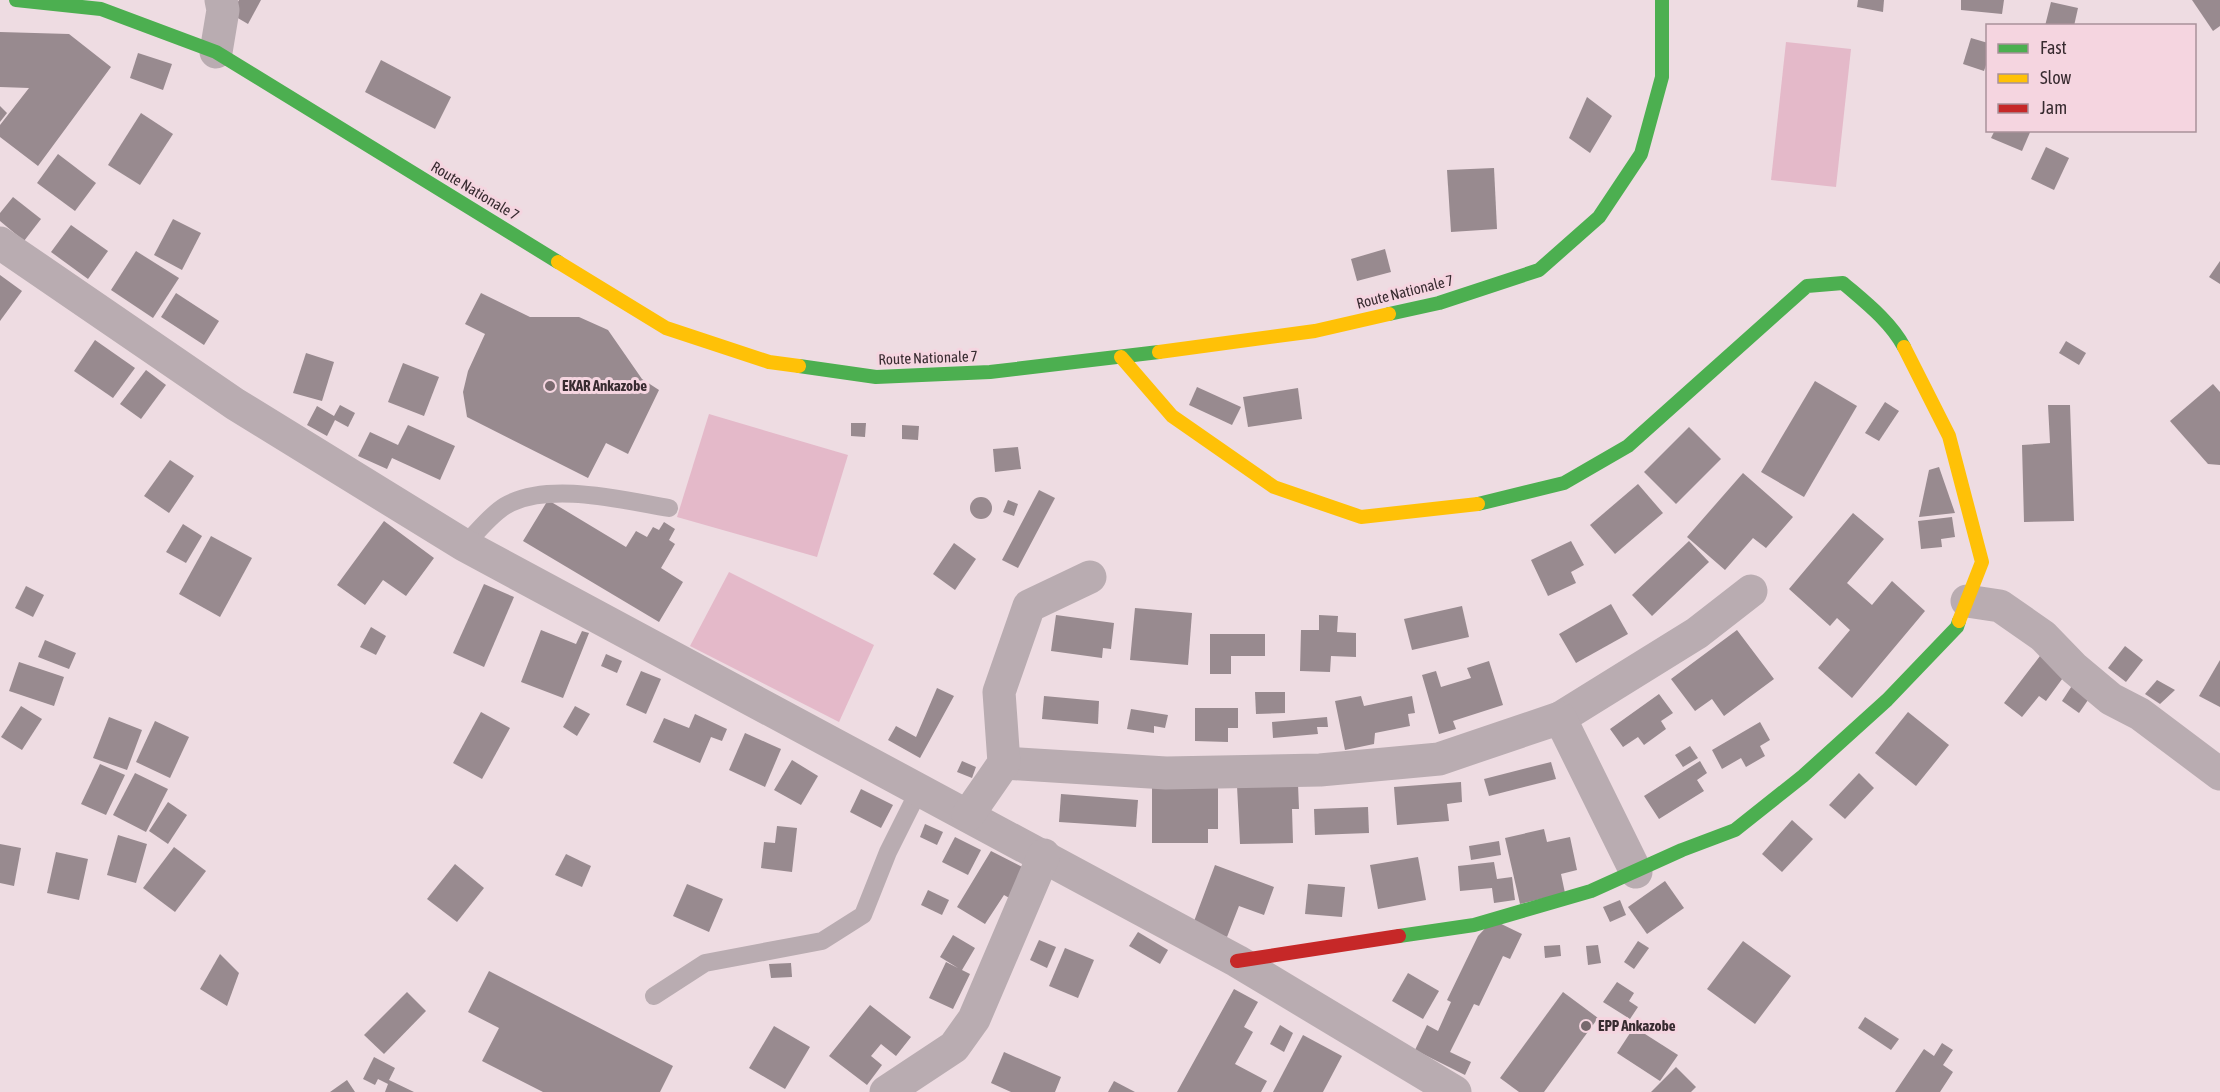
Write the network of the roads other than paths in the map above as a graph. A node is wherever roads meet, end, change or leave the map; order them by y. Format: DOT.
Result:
graph roads {
  1 [pos="0,0"];
  2 [pos="6,0"];
  3 [pos="16,0"];
  4 [pos="221,0"];
  5 [pos="1662,0"];
  6 [pos="55,2"];
  7 [pos="216,52"];
  8 [pos="0,243"];
  9 [pos="1121,357"];
  10 [pos="669,508"];
  11 [pos="464,544"];
  12 [pos="1090,577"];
  13 [pos="1751,591"];
  14 [pos="1967,601"];
  15 [pos="1560,718"];
  16 [pos="1004,763"];
  17 [pos="2220,774"];
  18 [pos="919,790"];
  19 [pos="968,815"];
  20 [pos="1044,855"];
  21 [pos="1636,872"];
  22 [pos="1237,961"];
  23 [pos="654,996"];
  24 [pos="886,1092"];
  25 [pos="1455,1092"];
  1 -- 2 [label="street"];
  3 -- 6 [label="street, Route Nationale 7"];
  4 -- 7 [label="street"];
  5 -- 9 [label="street, Route Nationale 7"];
  6 -- 7 [label="street, Route Nationale 7"];
  7 -- 9 [label="street, Route Nationale 7"];
  8 -- 11 [label="street"];
  9 -- 14 [label="street"];
  10 -- 11 [label="lane"];
  11 -- 18 [label="street"];
  12 -- 16 [label="street"];
  13 -- 15 [label="street"];
  14 -- 17 [label="street"];
  14 -- 21 [label="street"];
  15 -- 16 [label="street"];
  15 -- 21 [label="street"];
  16 -- 19 [label="street"];
  18 -- 19 [label="street"];
  18 -- 23 [label="lane"];
  19 -- 20 [label="street"];
  20 -- 22 [label="street"];
  20 -- 24 [label="street"];
  21 -- 22 [label="street"];
  22 -- 25 [label="street"];
}
